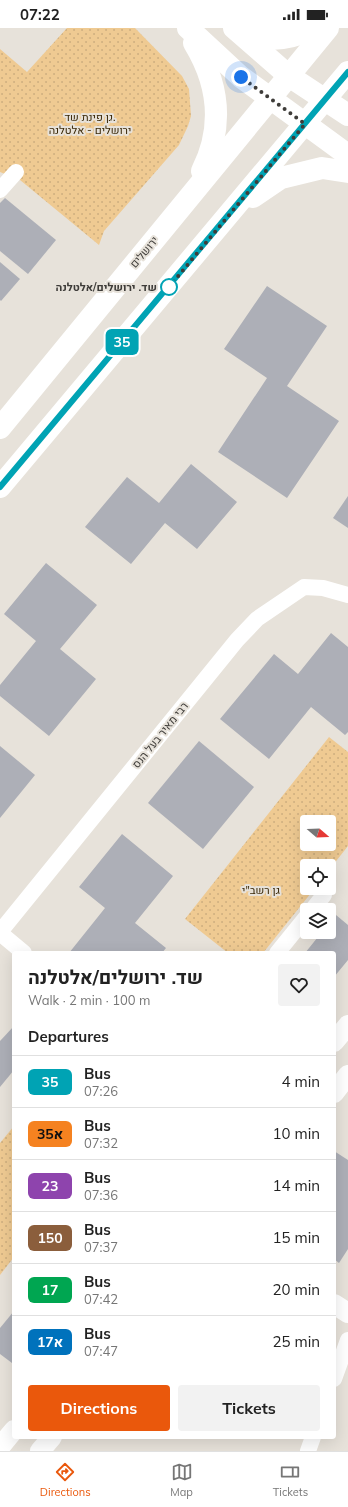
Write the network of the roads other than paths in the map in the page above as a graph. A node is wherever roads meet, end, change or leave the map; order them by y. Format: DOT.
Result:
graph roads {
  1 [pos="186,28"];
  2 [pos="235,28"];
  3 [pos="315,28"];
  4 [pos="328,28"];
  5 [pos="348,72"];
  6 [pos="289,76"];
  7 [pos="270,99"];
  8 [pos="325,100"];
  9 [pos="348,115"];
  10 [pos="305,124"];
  11 [pos="348,155"];
  12 [pos="16,172"];
  13 [pos="348,172"];
  14 [pos="0,190"];
  15 [pos="191,196"];
  16 [pos="232,211"];
  17 [pos="0,428"];
  18 [pos="0,487"];
  19 [pos="348,595"];
  20 [pos="324,895"];
  21 [pos="318,903"];
  22 [pos="300,925"];
  23 [pos="0,932"];
  24 [pos="22,951"];
  25 [pos="279,951"];
  26 [pos="348,1025"];
  27 [pos="336,1040"];
  28 [pos="348,1075"];
  29 [pos="336,1090"];
  30 [pos="336,1305"];
  31 [pos="348,1314"];
  32 [pos="348,1340"];
  33 [pos="336,1373"];
  34 [pos="12,1432"];
  35 [pos="50,1439"];
  36 [pos="312,1439"];
  37 [pos="0,1447"];
  38 [pos="40,1451"];
  39 [pos="308,1451"];
  1 -- 7 [label="main road"];
  1 -- 15 [label="main road"];
  2 -- 3 [label="main road"];
  2 -- 6 [label="main road"];
  4 -- 6 [label="main road, ירושלים"];
  5 -- 8 [label="main road"];
  6 -- 7 [label="main road, ירושלים"];
  6 -- 8 [label="main road"];
  7 -- 10 [label="main road"];
  7 -- 15 [label="main road, ירושלים"];
  8 -- 9 [label="main road"];
  8 -- 10 [label="main road"];
  10 -- 11 [label="main road"];
  10 -- 16 [label="main road"];
  12 -- 14 [label="street"];
  13 -- 16 [label="main road"];
  15 -- 17 [label="main road, ירושלים"];
  16 -- 18 [label="main road"];
  19 -- 23 [label="street, רבי מאיר בעל הנס"];
  20 -- 21 [label="street"];
  22 -- 25 [label="street"];
  23 -- 24 [label="street"];
  26 -- 27 [label="street"];
  28 -- 29 [label="street"];
  30 -- 31 [label="street"];
  32 -- 33 [label="street"];
  34 -- 37 [label="street"];
  35 -- 38 [label="street"];
  36 -- 39 [label="street"];
}
